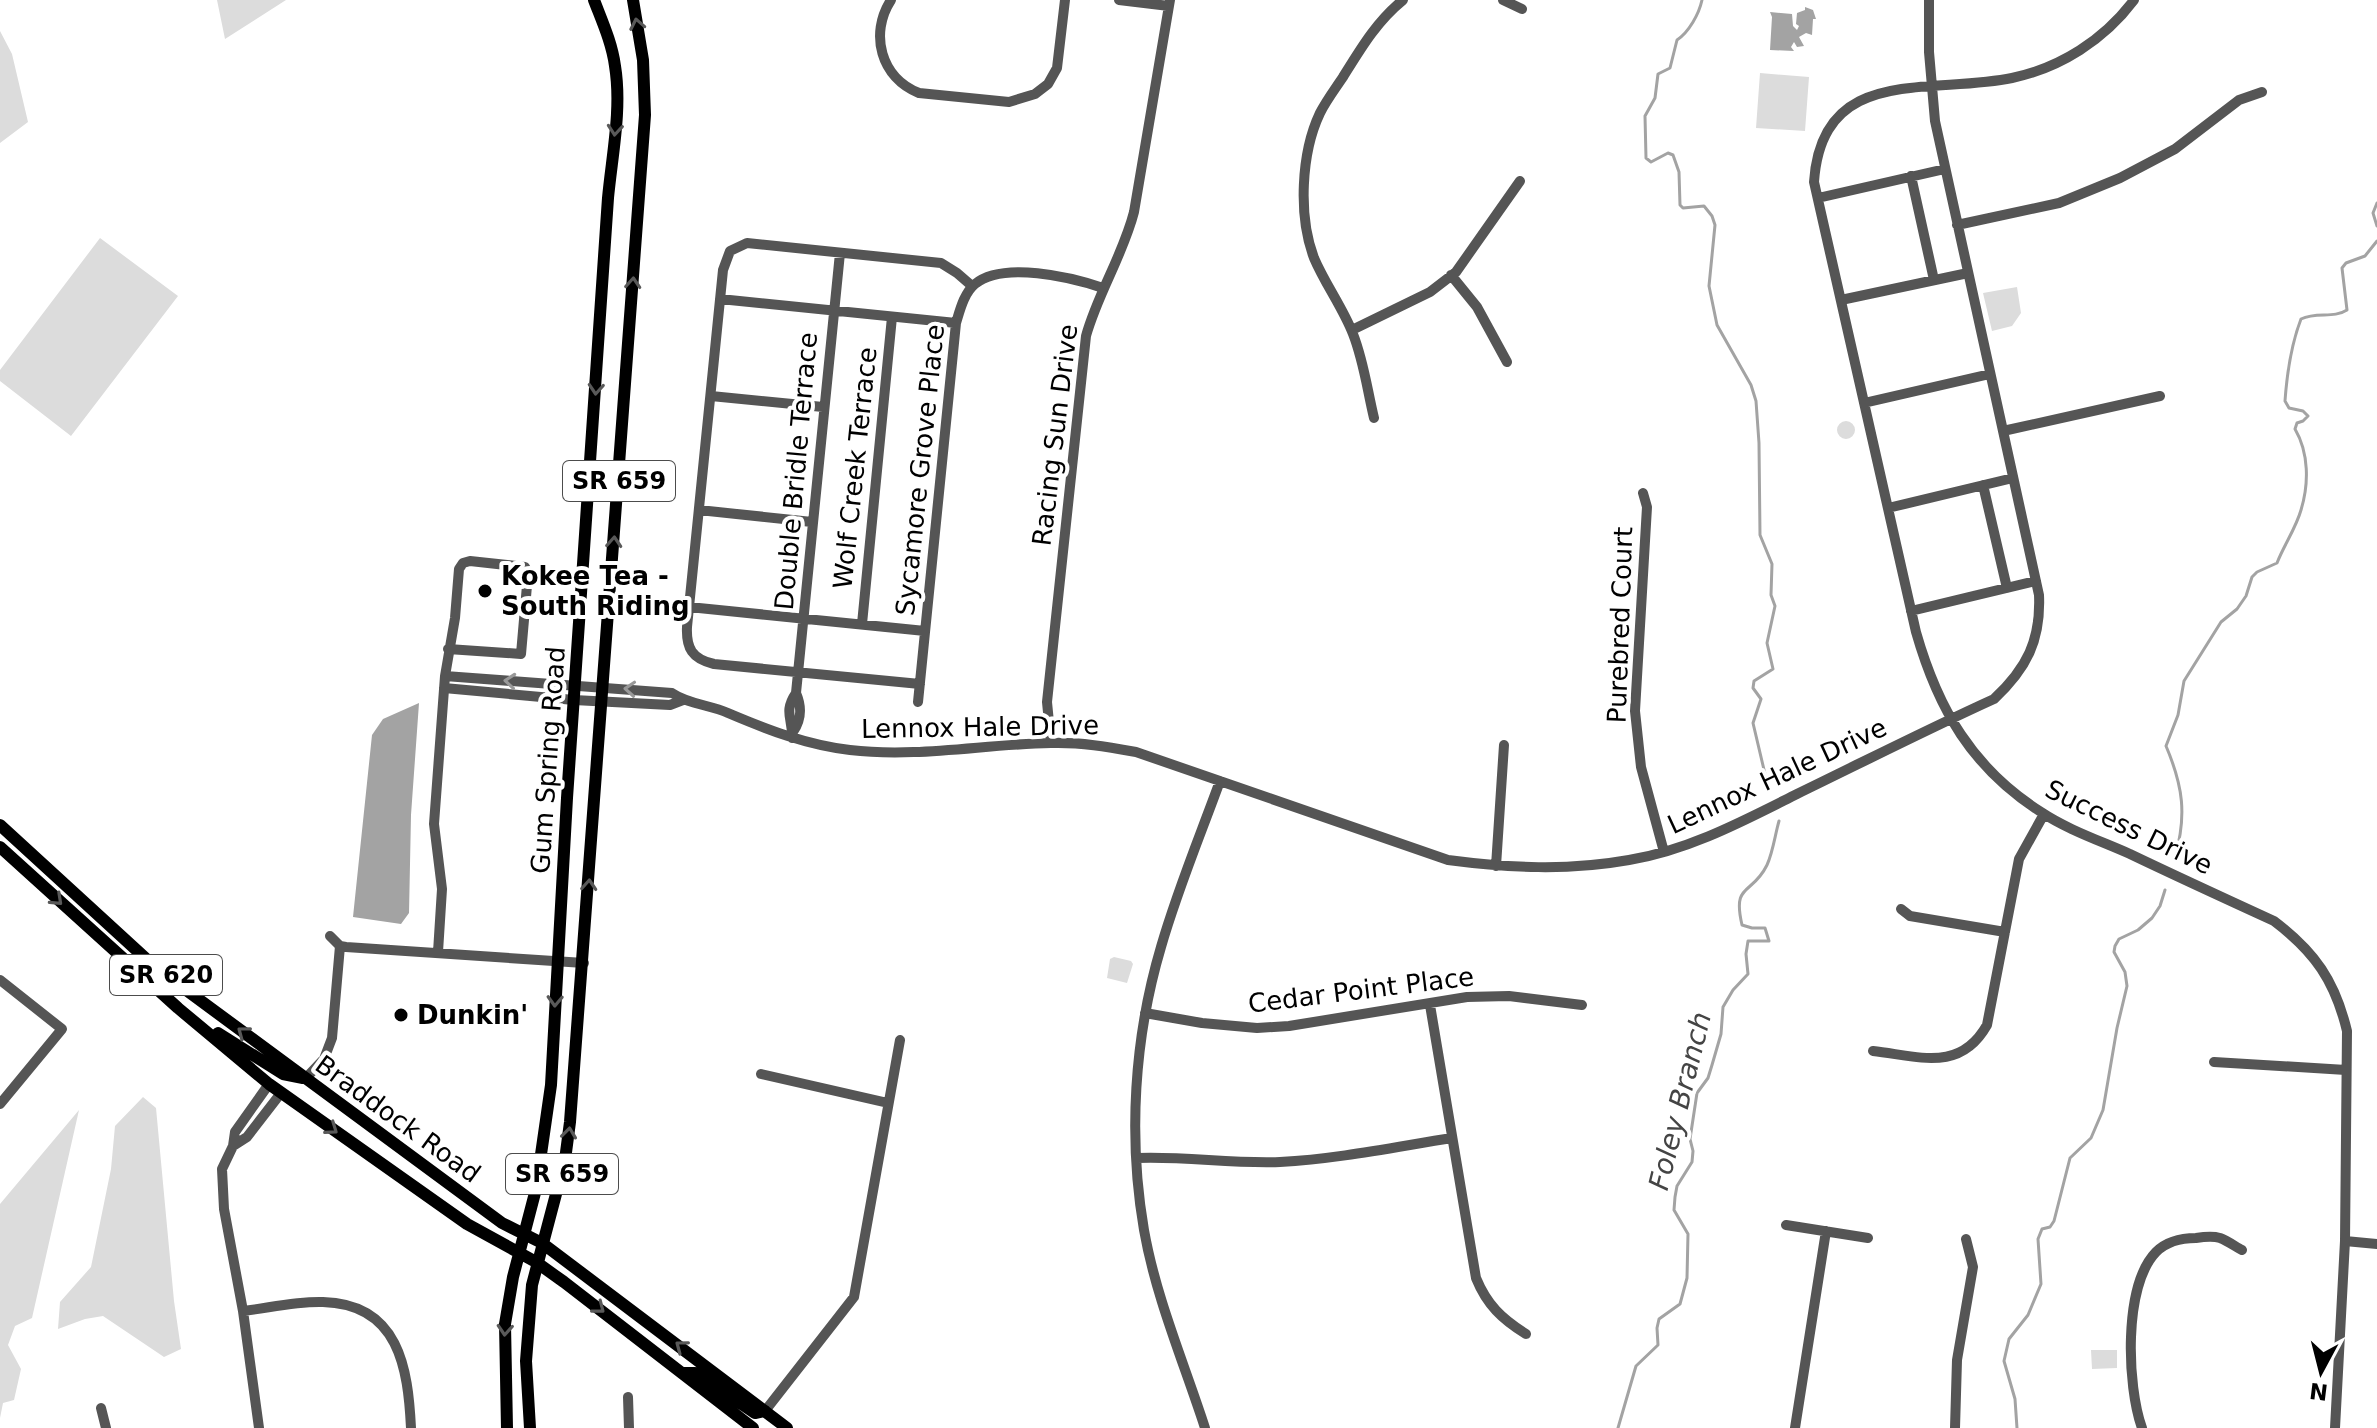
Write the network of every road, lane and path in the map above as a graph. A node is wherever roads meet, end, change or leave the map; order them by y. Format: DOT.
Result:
graph roads {
  1 [pos="594,0"];
  2 [pos="633,0"];
  3 [pos="891,0"];
  4 [pos="1065,0"];
  5 [pos="1119,0"];
  6 [pos="1403,0"];
  7 [pos="1503,0"];
  8 [pos="1929,0"];
  9 [pos="2134,0"];
  10 [pos="1170,3"];
  11 [pos="1522,9"];
  12 [pos="1931,86"];
  13 [pos="2262,92"];
  14 [pos="1945,169"];
  15 [pos="1911,176"];
  16 [pos="1520,181"];
  17 [pos="1818,198"];
  18 [pos="1957,225"];
  19 [pos="840,253"];
  20 [pos="1968,273"];
  21 [pos="1451,275"];
  22 [pos="1934,280"];
  23 [pos="972,286"];
  24 [pos="1103,288"];
  25 [pos="720,299"];
  26 [pos="1841,300"];
  27 [pos="833,310"];
  28 [pos="892,317"];
  29 [pos="956,323"];
  30 [pos="1352,330"];
  31 [pos="1507,362"];
  32 [pos="1990,374"];
  33 [pos="711,396"];
  34 [pos="2160,396"];
  35 [pos="1864,403"];
  36 [pos="823,407"];
  37 [pos="1374,418"];
  38 [pos="2003,431"];
  39 [pos="2013,478"];
  40 [pos="1983,485"];
  41 [pos="1643,493"];
  42 [pos="1888,508"];
  43 [pos="699,510"];
  44 [pos="812,522"];
  45 [pos="2036,581"];
  46 [pos="2007,588"];
  47 [pos="689,607"];
  48 [pos="1911,611"];
  49 [pos="804,619"];
  50 [pos="862,624"];
  51 [pos="925,631"];
  52 [pos="448,649"];
  53 [pos="798,671"];
  54 [pos="445,676"];
  55 [pos="920,684"];
  56 [pos="444,688"];
  57 [pos="574,693"];
  58 [pos="603,694"];
  59 [pos="918,702"];
  60 [pos="1949,719"];
  61 [pos="792,735"];
  62 [pos="1051,743"];
  63 [pos="1504,745"];
  64 [pos="1220,781"];
  65 [pos="2044,814"];
  66 [pos="0,825"];
  67 [pos="0,847"];
  68 [pos="1664,852"];
  69 [pos="1496,866"];
  70 [pos="1901,909"];
  71 [pos="2005,932"];
  72 [pos="330,936"];
  73 [pos="340,946"];
  74 [pos="438,952"];
  75 [pos="557,961"];
  76 [pos="584,963"];
  77 [pos="0,980"];
  78 [pos="1430,1005"];
  79 [pos="1582,1005"];
  80 [pos="178,1008"];
  81 [pos="1145,1013"];
  82 [pos="900,1040"];
  83 [pos="1873,1051"];
  84 [pos="2214,1062"];
  85 [pos="2346,1070"];
  86 [pos="761,1074"];
  87 [pos="306,1078"];
  88 [pos="269,1084"];
  89 [pos="281,1093"];
  90 [pos="888,1103"];
  91 [pos="0,1104"];
  92 [pos="1452,1138"];
  93 [pos="233,1146"];
  94 [pos="1137,1158"];
  95 [pos="1786,1225"];
  96 [pos="1826,1231"];
  97 [pos="524,1235"];
  98 [pos="1868,1238"];
  99 [pos="1966,1239"];
  100 [pos="2345,1241"];
  101 [pos="542,1243"];
  102 [pos="2377,1244"];
  103 [pos="2242,1250"];
  104 [pos="519,1253"];
  105 [pos="536,1262"];
  106 [pos="243,1311"];
  107 [pos="1526,1334"];
  108 [pos="682,1373"];
  109 [pos="628,1397"];
  110 [pos="101,1408"];
  111 [pos="765,1411"];
  112 [pos="106,1428"];
  113 [pos="259,1428"];
  114 [pos="411,1428"];
  115 [pos="507,1428"];
  116 [pos="530,1428"];
  117 [pos="629,1428"];
  118 [pos="753,1428"];
  119 [pos="787,1428"];
  120 [pos="1205,1428"];
  121 [pos="1795,1428"];
  122 [pos="1955,1428"];
  123 [pos="2142,1428"];
  124 [pos="2335,1428"];
  1 -- 57 [label="main road, Gum Spring Road / SR 659, one-way"];
  58 -- 2 [label="main road, Gum Spring Road / SR 659, one-way"];
  3 -- 4 [label="street"];
  5 -- 10 [label="street"];
  6 -- 30 [label="street"];
  7 -- 11 [label="street"];
  8 -- 12 [label="street, Lennox Hale Drive"];
  9 -- 12 [label="street, Success Drive"];
  10 -- 24 [label="street, Racing Sun Drive"];
  12 -- 14 [label="street, Lennox Hale Drive"];
  12 -- 17 [label="street, Success Drive"];
  13 -- 18 [label="street"];
  14 -- 15 [label="street"];
  14 -- 18 [label="street, Lennox Hale Drive"];
  15 -- 17 [label="street"];
  15 -- 22 [label="street"];
  16 -- 21 [label="street"];
  17 -- 26 [label="street, Success Drive"];
  18 -- 20 [label="street, Lennox Hale Drive"];
  19 -- 23 [label="street"];
  19 -- 25 [label="street"];
  19 -- 27 [label="street, Double Bridle Terrace"];
  20 -- 22 [label="street"];
  20 -- 32 [label="street, Lennox Hale Drive"];
  21 -- 30 [label="street"];
  21 -- 31 [label="street"];
  22 -- 26 [label="street"];
  23 -- 24 [label="street"];
  23 -- 29 [label="street, Sycamore Grove Place"];
  24 -- 62 [label="street, Racing Sun Drive"];
  25 -- 27 [label="street"];
  25 -- 33 [label="street"];
  26 -- 35 [label="street, Success Drive"];
  27 -- 28 [label="street"];
  27 -- 36 [label="street, Double Bridle Terrace"];
  28 -- 29 [label="street"];
  28 -- 50 [label="street, Wolf Creek Terrace"];
  29 -- 51 [label="street, Sycamore Grove Place"];
  30 -- 37 [label="street"];
  32 -- 35 [label="street"];
  32 -- 38 [label="street, Lennox Hale Drive"];
  33 -- 36 [label="street"];
  33 -- 43 [label="street"];
  34 -- 38 [label="street"];
  35 -- 42 [label="street, Success Drive"];
  36 -- 44 [label="street, Double Bridle Terrace"];
  38 -- 39 [label="street, Lennox Hale Drive"];
  39 -- 40 [label="street"];
  39 -- 45 [label="street, Lennox Hale Drive"];
  40 -- 42 [label="street"];
  40 -- 46 [label="street"];
  41 -- 68 [label="street, Purebred Court"];
  42 -- 48 [label="street, Success Drive"];
  43 -- 44 [label="street"];
  43 -- 47 [label="street"];
  44 -- 49 [label="street, Double Bridle Terrace"];
  45 -- 46 [label="street"];
  45 -- 60 [label="street, Lennox Hale Drive"];
  46 -- 48 [label="street"];
  47 -- 49 [label="street"];
  47 -- 53 [label="street"];
  48 -- 60 [label="street, Success Drive"];
  49 -- 50 [label="street"];
  49 -- 53 [label="street, Double Bridle Terrace"];
  50 -- 51 [label="street"];
  51 -- 55 [label="street, Sycamore Grove Place"];
  52 -- 52 [label="street"];
  52 -- 54 [label="street"];
  53 -- 55 [label="street"];
  53 -- 61 [label="street, Double Bridle Terrace"];
  54 -- 56 [label="street"];
  57 -- 54 [label="street, one-way"];
  55 -- 59 [label="street, Sycamore Grove Place"];
  56 -- 57 [label="street"];
  56 -- 74 [label="street"];
  57 -- 58 [label="street, Lennox Hale Drive"];
  57 -- 75 [label="main road, Gum Spring Road / SR 659"];
  58 -- 61 [label="street, Lennox Hale Drive"];
  76 -- 58 [label="main road, Gum Spring Road / SR 659, one-way"];
  60 -- 65 [label="street, Success Drive"];
  60 -- 68 [label="street, Lennox Hale Drive"];
  61 -- 62 [label="street, Lennox Hale Drive"];
  62 -- 64 [label="street, Lennox Hale Drive"];
  63 -- 69 [label="street"];
  64 -- 69 [label="street, Lennox Hale Drive"];
  64 -- 81 [label="street"];
  65 -- 71 [label="street"];
  65 -- 85 [label="street, Success Drive"];
  87 -- 66 [label="main road, Braddock Road / SR 620, one-way"];
  67 -- 80 [label="main road, Braddock Road / SR 620, one-way"];
  68 -- 69 [label="street, Lennox Hale Drive"];
  70 -- 71 [label="street"];
  71 -- 83 [label="street"];
  72 -- 73 [label="street"];
  73 -- 74 [label="street"];
  73 -- 87 [label="street"];
  74 -- 75 [label="street"];
  75 -- 76 [label="street"];
  75 -- 97 [label="main road, Gum Spring Road / SR 659, one-way"];
  101 -- 76 [label="main road, Gum Spring Road / SR 659, one-way"];
  77 -- 91 [label="street"];
  78 -- 79 [label="street, Cedar Point Place"];
  78 -- 81 [label="street, Cedar Point Place"];
  78 -- 92 [label="street"];
  80 -- 87 [label="main road"];
  80 -- 88 [label="main road, Braddock Road / SR 620"];
  81 -- 94 [label="street"];
  82 -- 90 [label="street"];
  84 -- 85 [label="street"];
  85 -- 100 [label="street, Success Drive"];
  86 -- 90 [label="street"];
  87 -- 97 [label="main road, Braddock Road / SR 620"];
  88 -- 89 [label="main road, Braddock Road / SR 620"];
  88 -- 93 [label="street"];
  89 -- 93 [label="street"];
  89 -- 104 [label="main road, Braddock Road / SR 620, one-way"];
  90 -- 111 [label="street"];
  92 -- 94 [label="street"];
  92 -- 107 [label="street"];
  93 -- 106 [label="street"];
  94 -- 120 [label="street"];
  95 -- 96 [label="street"];
  96 -- 98 [label="street"];
  96 -- 121 [label="street"];
  97 -- 101 [label="main road, Braddock Road"];
  97 -- 104 [label="main road, Gum Spring Road / SR 659"];
  99 -- 122 [label="street"];
  100 -- 102 [label="street"];
  100 -- 124 [label="street, Success Drive"];
  101 -- 105 [label="main road, Gum Spring Road / SR 659"];
  111 -- 101 [label="main road, Braddock Road, one-way"];
  103 -- 123 [label="street"];
  104 -- 105 [label="main road, Braddock Road / SR 620"];
  104 -- 115 [label="main road, Gum Spring Road / SR 659, one-way"];
  105 -- 108 [label="main road, Braddock Road / SR 620, one-way"];
  105 -- 116 [label="main road, Gum Spring Road / SR 659"];
  106 -- 113 [label="street"];
  106 -- 114 [label="street"];
  108 -- 111 [label="main road"];
  108 -- 118 [label="main road, Braddock Road / SR 620"];
  109 -- 117 [label="street"];
  110 -- 112 [label="street"];
  111 -- 119 [label="main road, Braddock Road"];
}
